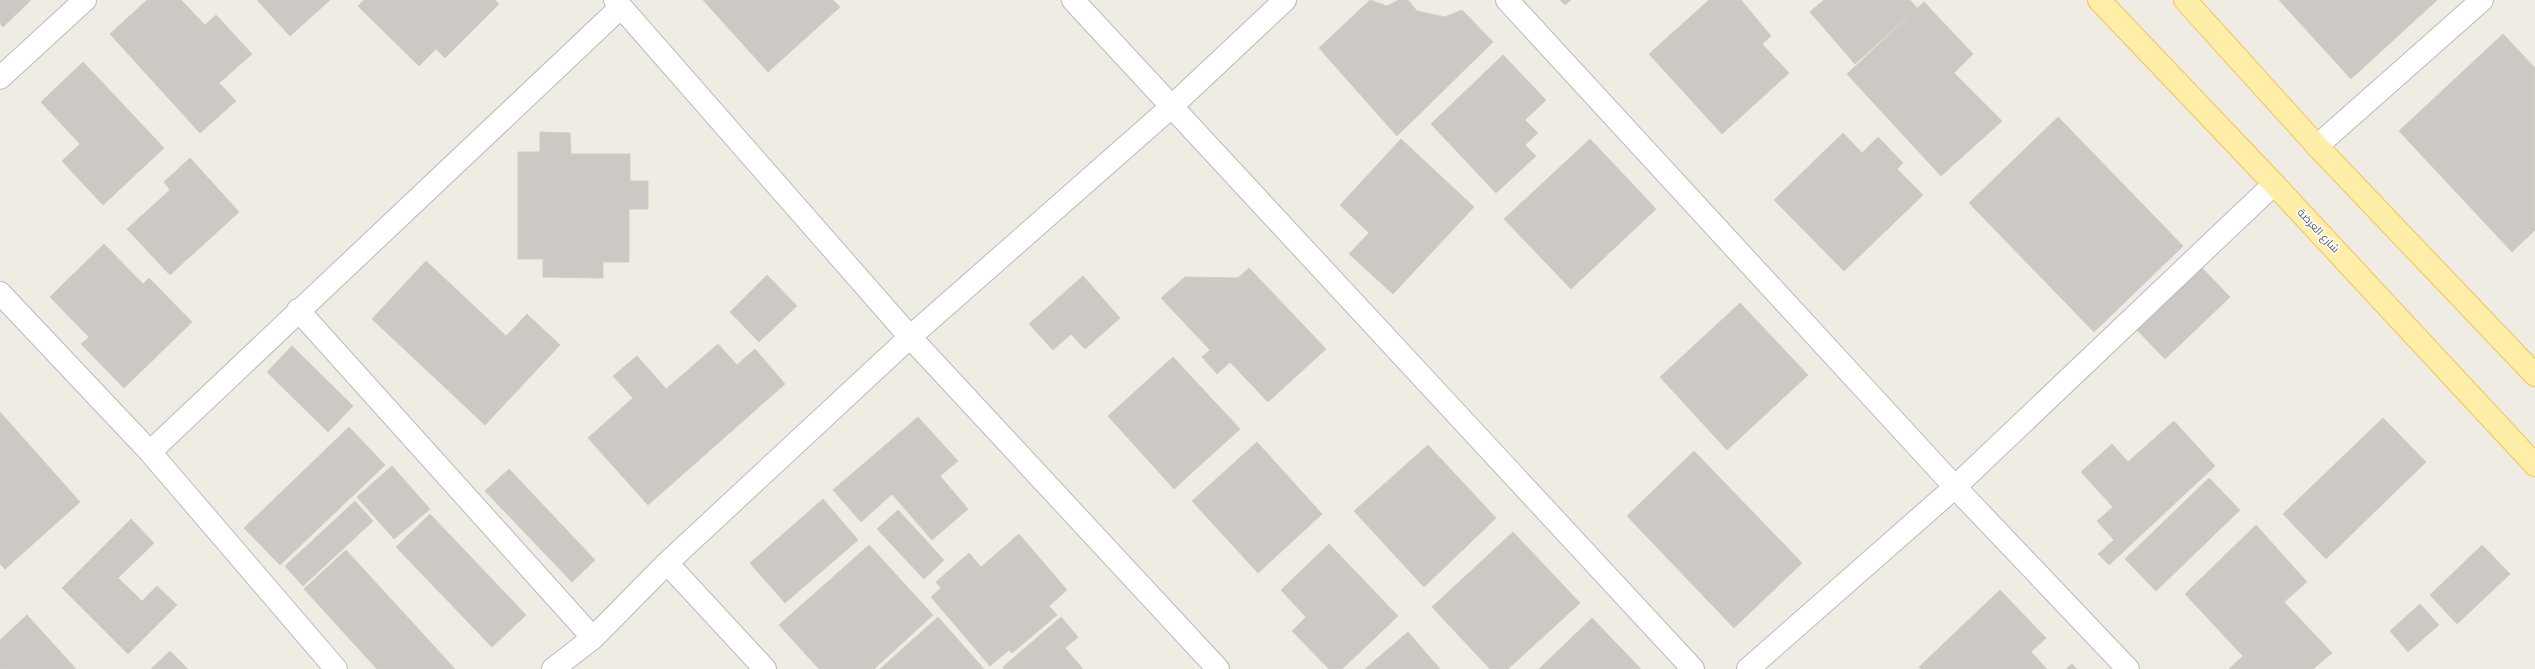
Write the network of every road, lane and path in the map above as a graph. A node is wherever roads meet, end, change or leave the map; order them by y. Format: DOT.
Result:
graph roads {
  1 [pos="85,0"];
  2 [pos="1072,0"];
  3 [pos="1285,0"];
  4 [pos="1507,0"];
  5 [pos="2099,0"];
  6 [pos="2185,0"];
  7 [pos="2482,0"];
  8 [pos="618,3"];
  9 [pos="0,78"];
  10 [pos="1170,108"];
  11 [pos="2317,146"];
  12 [pos="2274,184"];
  13 [pos="0,293"];
  14 [pos="298,310"];
  15 [pos="910,337"];
  16 [pos="2535,375"];
  17 [pos="150,452"];
  18 [pos="2535,465"];
  19 [pos="1955,487"];
  20 [pos="667,563"];
  21 [pos="593,638"];
  22 [pos="336,669"];
  23 [pos="553,669"];
  24 [pos="765,669"];
  25 [pos="1218,669"];
  26 [pos="1693,669"];
  27 [pos="1748,669"];
  28 [pos="2128,669"];
  1 -- 9 [label="street"];
  2 -- 10 [label="street"];
  3 -- 10 [label="street"];
  4 -- 19 [label="street"];
  5 -- 12 [label="main road, شارع العرضة"];
  6 -- 11 [label="main road"];
  7 -- 11 [label="street"];
  8 -- 14 [label="street"];
  8 -- 15 [label="street"];
  10 -- 15 [label="street"];
  10 -- 26 [label="street"];
  11 -- 16 [label="main road"];
  12 -- 18 [label="main road, شارع العرضة"];
  12 -- 19 [label="street"];
  13 -- 17 [label="street"];
  14 -- 17 [label="street"];
  14 -- 21 [label="street"];
  15 -- 20 [label="street"];
  15 -- 25 [label="street"];
  17 -- 22 [label="street"];
  19 -- 27 [label="street"];
  19 -- 28 [label="street"];
  20 -- 21 [label="street"];
  20 -- 24 [label="street"];
  21 -- 23 [label="street"];
}
